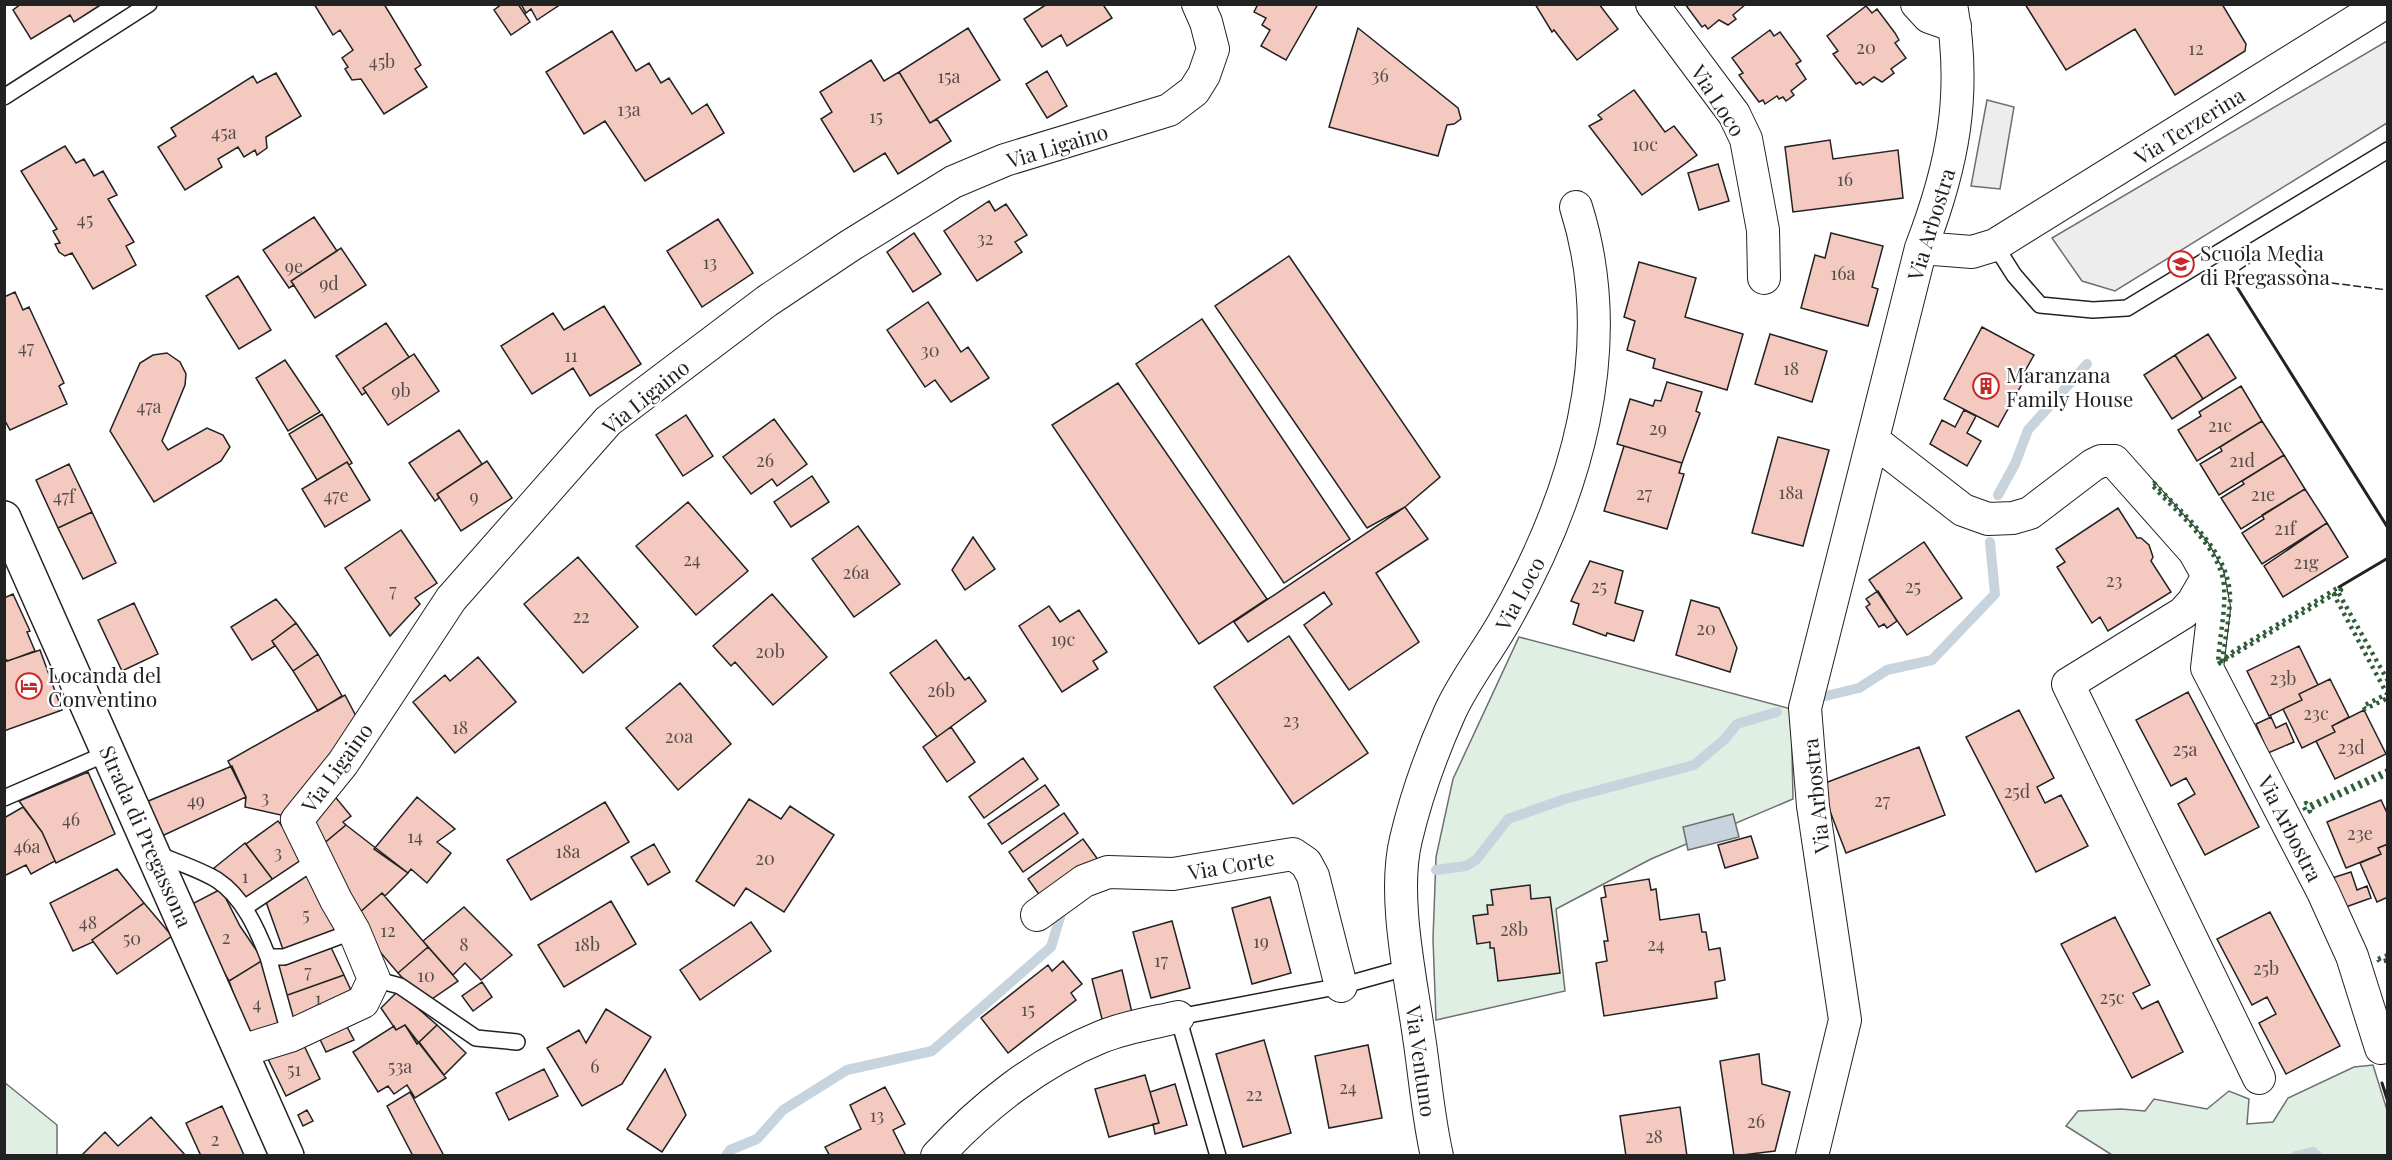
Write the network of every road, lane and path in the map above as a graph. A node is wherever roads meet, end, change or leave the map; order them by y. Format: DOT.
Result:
graph roads {
  1 [pos="149,4"];
  2 [pos="1198,4"];
  3 [pos="1652,4"];
  4 [pos="1917,4"];
  5 [pos="2383,4"];
  6 [pos="1953,15"];
  7 [pos="4,97"];
  8 [pos="2388,150"];
  9 [pos="1576,207"];
  10 [pos="1995,245"];
  11 [pos="1921,248"];
  12 [pos="1764,278"];
  13 [pos="1874,441"];
  14 [pos="4,518"];
  15 [pos="2208,576"];
  16 [pos="110,752"];
  17 [pos="4,798"];
  18 [pos="154,853"];
  19 [pos="316,860"];
  20 [pos="244,908"];
  21 [pos="1036,915"];
  22 [pos="354,931"];
  23 [pos="268,957"];
  24 [pos="1409,967"];
  25 [pos="374,979"];
  26 [pos="1341,986"];
  27 [pos="1178,1017"];
  28 [pos="290,1036"];
  29 [pos="517,1042"];
  30 [pos="2381,1048"];
  31 [pos="241,1051"];
  32 [pos="2259,1078"];
  33 [pos="287,1155"];
  34 [pos="936,1155"];
  35 [pos="1218,1155"];
  36 [pos="1437,1155"];
  37 [pos="1812,1155"];
  1 -- 7 [label="lane"];
  2 -- 19 [label="street, Via Ligaino"];
  3 -- 12 [label="street, Via Loco"];
  4 -- 6 [label="street"];
  5 -- 10 [label="street, Via Terzerina"];
  6 -- 11 [label="street, Via Arbostra"];
  8 -- 10 [label="lane"];
  9 -- 24 [label="street, Via Loco"];
  10 -- 11 [label="street, Via Terzerina"];
  11 -- 13 [label="street, Via Arbostra"];
  13 -- 15 [label="street, Via Arbostra"];
  13 -- 37 [label="street, Via Arbostra"];
  14 -- 16 [label="street, Strada di Pregassona"];
  15 -- 30 [label="street, Via Arbostra"];
  15 -- 32 [label="street"];
  16 -- 17 [label="lane"];
  16 -- 18 [label="street, Strada di Pregassona"];
  18 -- 20 [label="lane"];
  18 -- 31 [label="street, Strada di Pregassona"];
  19 -- 20 [label="lane"];
  19 -- 22 [label="street, Via Ligaino"];
  20 -- 23 [label="lane"];
  21 -- 26 [label="street, Via Corte"];
  22 -- 23 [label="lane"];
  22 -- 25 [label="street, Via Ligaino"];
  23 -- 28 [label="lane"];
  24 -- 26 [label="lane"];
  24 -- 36 [label="street, Via Ventuno"];
  25 -- 28 [label="street"];
  25 -- 29 [label="lane"];
  26 -- 27 [label="lane"];
  27 -- 34 [label="street"];
  27 -- 35 [label="lane"];
  28 -- 31 [label="street"];
  31 -- 33 [label="street, Strada di Pregassona"];
}
